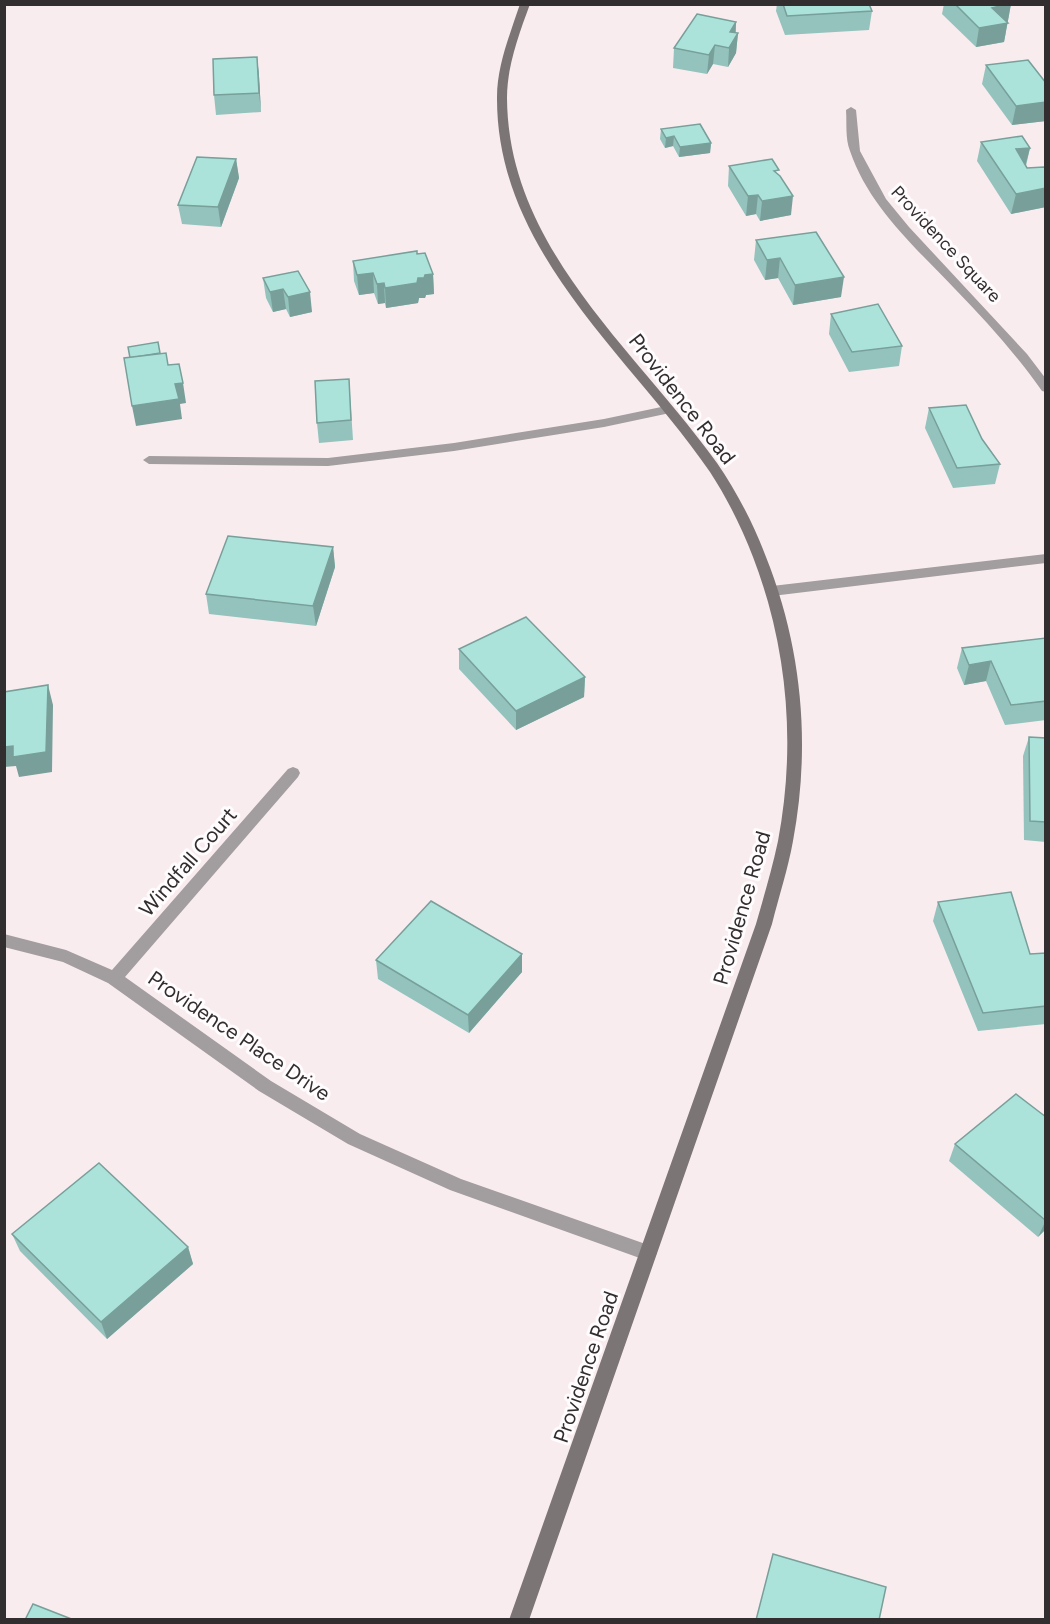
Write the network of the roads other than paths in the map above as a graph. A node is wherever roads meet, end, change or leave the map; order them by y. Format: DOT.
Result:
graph roads {
  1 [pos="525,4"];
  2 [pos="850,110"];
  3 [pos="1046,388"];
  4 [pos="666,410"];
  5 [pos="149,460"];
  6 [pos="1046,558"];
  7 [pos="772,591"];
  8 [pos="293,772"];
  9 [pos="4,940"];
  10 [pos="114,978"];
  11 [pos="648,1253"];
  12 [pos="519,1620"];
  1 -- 4 [label="street, Providence Road"];
  2 -- 3 [label="street, Providence Square"];
  4 -- 5 [label="street"];
  4 -- 7 [label="street, Providence Road"];
  6 -- 7 [label="street"];
  7 -- 11 [label="street, Providence Road"];
  8 -- 10 [label="street, Windfall Court"];
  9 -- 10 [label="street, Providence Place Drive"];
  10 -- 11 [label="street, Providence Place Drive"];
  11 -- 12 [label="street, Providence Road"];
}
